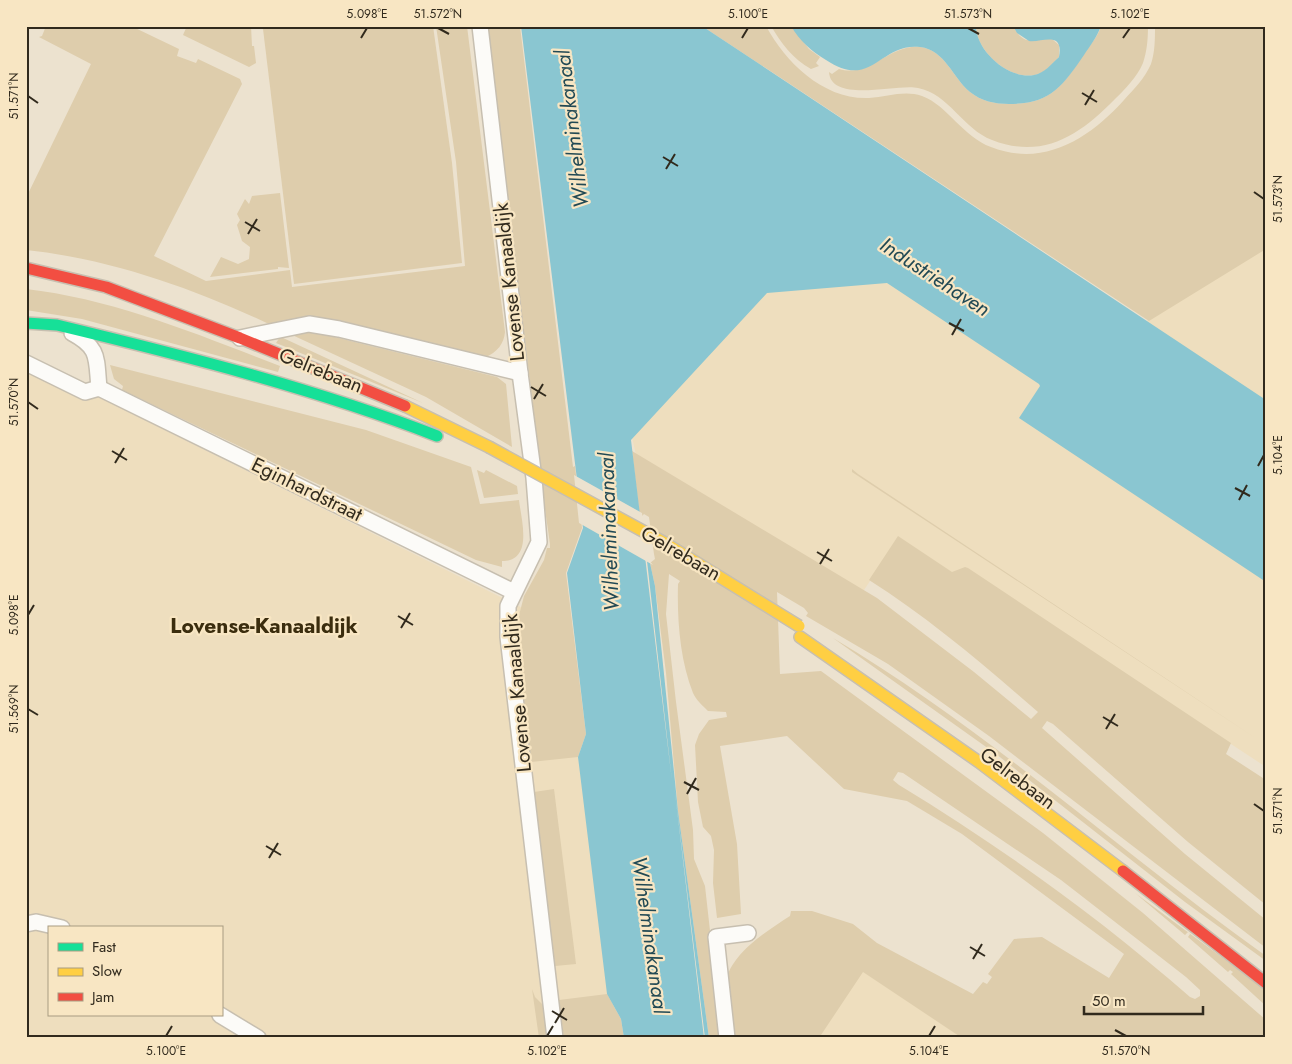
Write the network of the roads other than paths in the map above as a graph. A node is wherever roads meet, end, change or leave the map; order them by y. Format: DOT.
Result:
graph roads {
  1 [pos="480,26"];
  2 [pos="26,268"];
  3 [pos="26,323"];
  4 [pos="57,325"];
  5 [pos="240,338"];
  6 [pos="26,363"];
  7 [pos="520,373"];
  8 [pos="99,388"];
  9 [pos="514,592"];
  10 [pos="800,632"];
  11 [pos="26,924"];
  12 [pos="53,926"];
  13 [pos="748,933"];
  14 [pos="1266,968"];
  15 [pos="1266,984"];
  16 [pos="222,1016"];
  17 [pos="258,1038"];
  18 [pos="555,1038"];
  19 [pos="728,1038"];
  1 -- 7 [label="street, Lovense Kanaaldijk"];
  2 -- 5 [label="street, Gelrebaan"];
  3 -- 4 [label="street, Gelrebaan"];
  4 -- 8 [label="street"];
  4 -- 10 [label="street, Gelrebaan"];
  5 -- 7 [label="street"];
  5 -- 10 [label="street, Gelrebaan, bridge"];
  6 -- 8 [label="street, Eginhardstraat"];
  7 -- 9 [label="street, Lovense Kanaaldijk"];
  8 -- 9 [label="street, Eginhardstraat"];
  9 -- 18 [label="street, Lovense Kanaaldijk"];
  10 -- 14 [label="street, Gelrebaan"];
  10 -- 15 [label="street, Gelrebaan"];
  11 -- 12 [label="street"];
  13 -- 19 [label="street"];
  16 -- 17 [label="street"];
}
